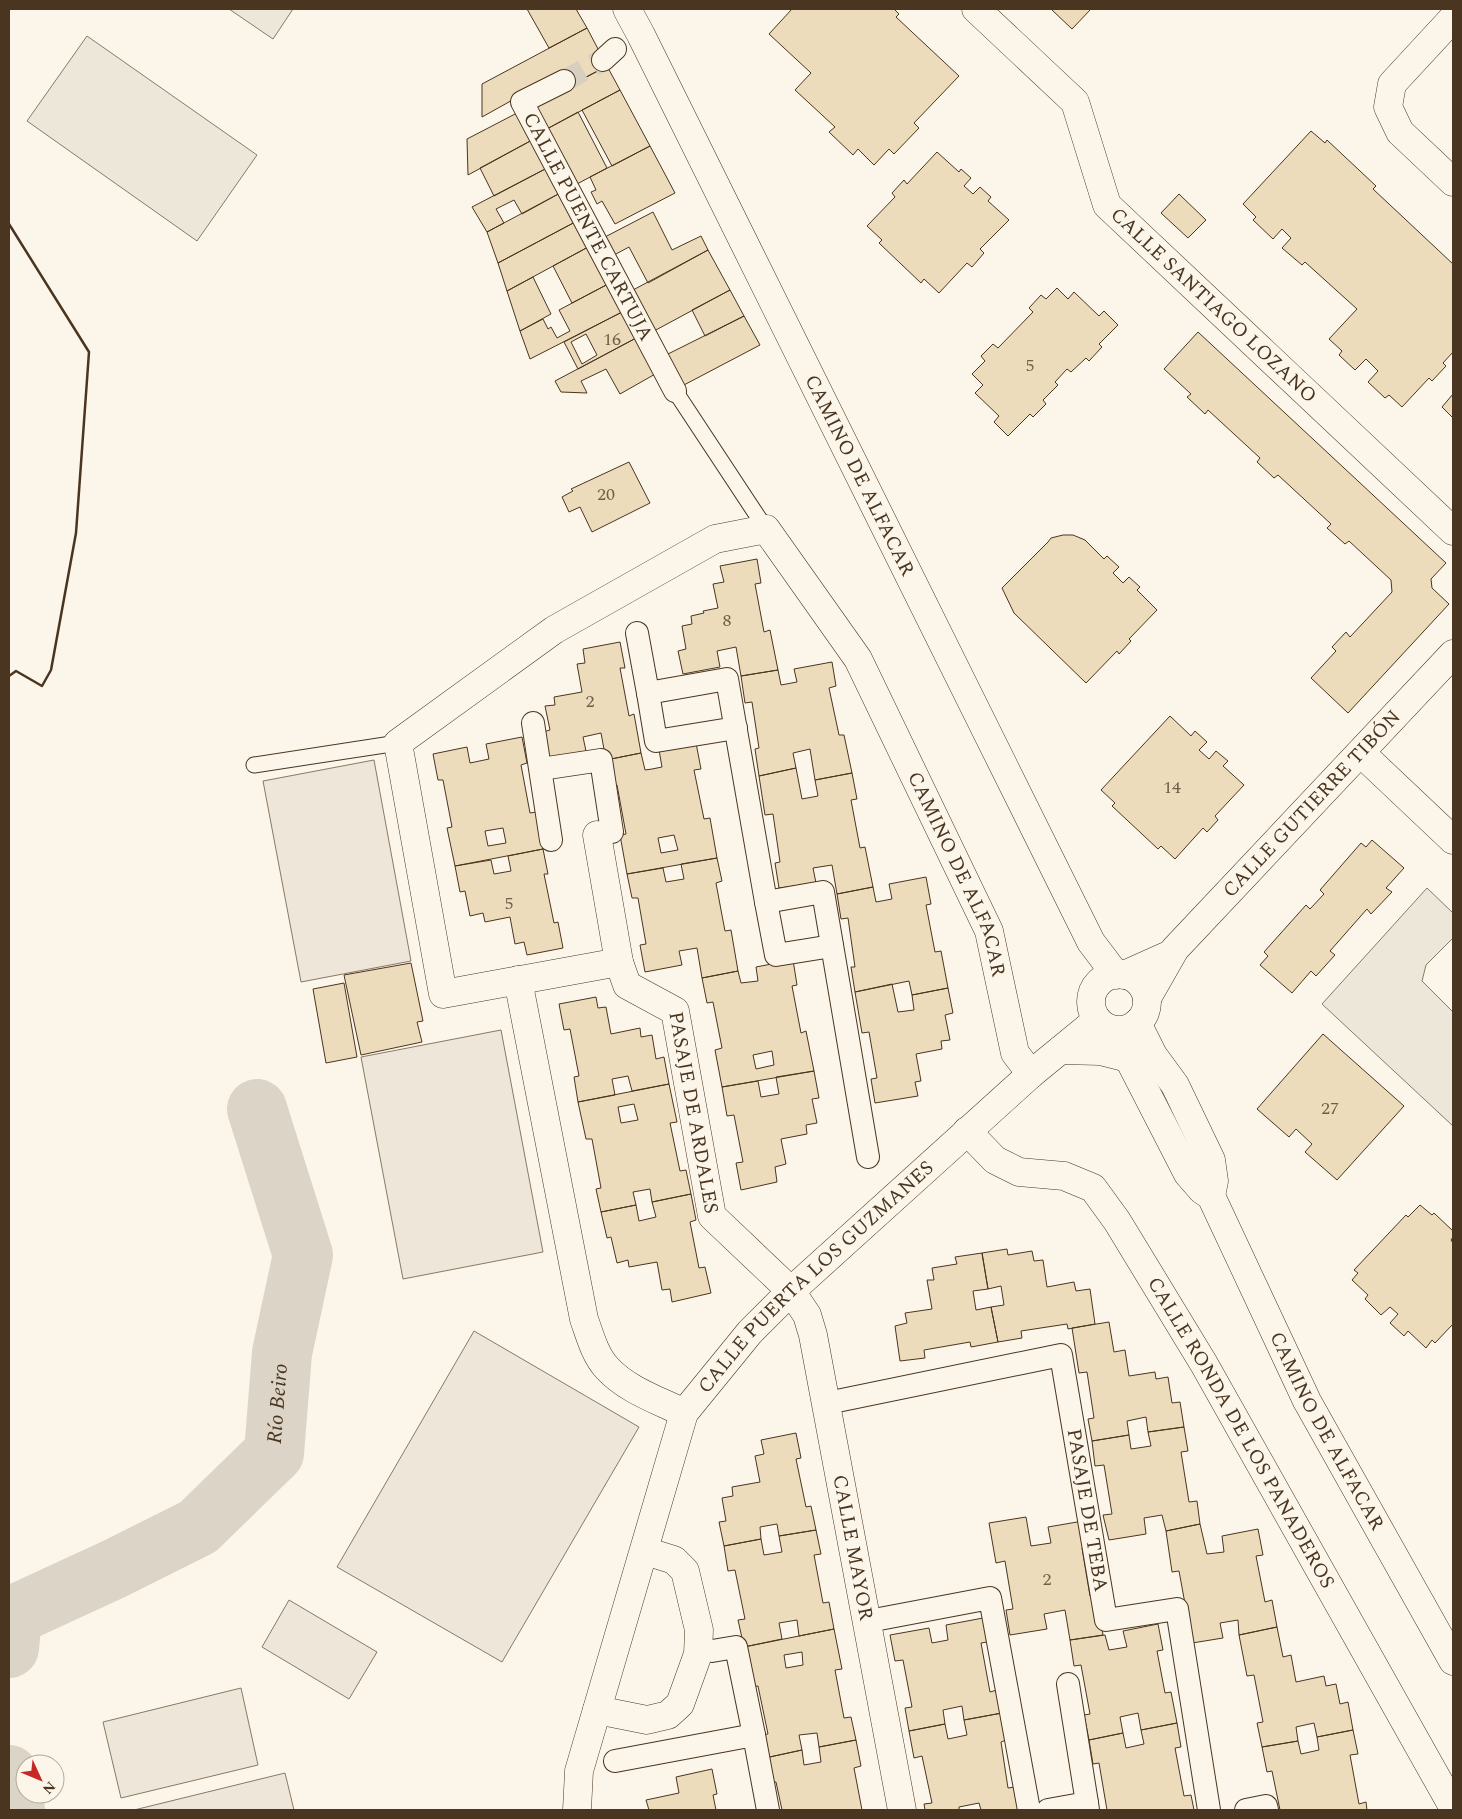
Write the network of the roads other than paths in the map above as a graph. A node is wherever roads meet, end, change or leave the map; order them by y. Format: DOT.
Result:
graph roads {
  1 [pos="627,9"];
  2 [pos="976,9"];
  3 [pos="1453,18"];
  4 [pos="564,80"];
  5 [pos="1453,182"];
  6 [pos="675,392"];
  7 [pos="766,529"];
  8 [pos="1453,531"];
  9 [pos="637,633"];
  10 [pos="1453,654"];
  11 [pos="648,693"];
  12 [pos="533,723"];
  13 [pos="736,728"];
  14 [pos="398,743"];
  15 [pos="1361,753"];
  16 [pos="254,765"];
  17 [pos="540,769"];
  18 [pos="604,834"];
  19 [pos="551,840"];
  20 [pos="1453,840"];
  21 [pos="766,902"];
  22 [pos="832,946"];
  23 [pos="1171,954"];
  24 [pos="619,962"];
  25 [pos="1112,979"];
  26 [pos="518,980"];
  27 [pos="1146,998"];
  28 [pos="1116,1024"];
  29 [pos="1062,1050"];
  30 [pos="1128,1058"];
  31 [pos="1031,1074"];
  32 [pos="967,1131"];
  33 [pos="868,1157"];
  34 [pos="1211,1196"];
  35 [pos="791,1291"];
  36 [pos="837,1400"];
  37 [pos="684,1413"];
  38 [pos="645,1551"];
  39 [pos="874,1620"];
  40 [pos="712,1651"];
  41 [pos="1453,1661"];
  42 [pos="1068,1684"];
  43 [pos="597,1710"];
  44 [pos="754,1736"];
  45 [pos="615,1761"];
  46 [pos="1088,1806"];
  47 [pos="1453,1807"];
  48 [pos="574,1810"];
  49 [pos="768,1810"];
  50 [pos="902,1810"];
  51 [pos="1029,1810"];
  52 [pos="1048,1810"];
  53 [pos="1209,1810"];
  54 [pos="1246,1810"];
  55 [pos="1267,1810"];
  1 -- 25 [label="street, CAMINO DE ALFACAR"];
  2 -- 8 [label="street, CALLE SANTIAGO LOZANO"];
  3 -- 5 [label="street"];
  4 -- 6 [label="street, CALLE PUENTE CARTUJA"];
  6 -- 7 [label="lane"];
  7 -- 14 [label="street"];
  7 -- 31 [label="street, CAMINO DE ALFACAR"];
  9 -- 11 [label="street"];
  10 -- 15 [label="street, CALLE GUTIERRE TIBÓN"];
  11 -- 13 [label="street"];
  11 -- 13 [label="street"];
  12 -- 17 [label="street"];
  13 -- 21 [label="street"];
  14 -- 16 [label="lane"];
  14 -- 26 [label="street"];
  15 -- 20 [label="street"];
  15 -- 23 [label="street, CALLE GUTIERRE TIBÓN"];
  17 -- 18 [label="street, PASAJE DE ARDALES"];
  17 -- 19 [label="street"];
  18 -- 24 [label="street, PASAJE DE ARDALES"];
  21 -- 22 [label="street"];
  21 -- 22 [label="street"];
  22 -- 33 [label="street"];
  23 -- 25 [label="street, CALLE GUTIERRE TIBÓN"];
  23 -- 27 [label="street, CALLE GUTIERRE TIBÓN"];
  24 -- 26 [label="street"];
  24 -- 35 [label="street, PASAJE DE ARDALES"];
  25 -- 27 [label="street"];
  25 -- 28 [label="street"];
  26 -- 37 [label="street"];
  27 -- 28 [label="street"];
  28 -- 29 [label="street, CALLE PUERTA LOS GUZMANES"];
  28 -- 30 [label="street, CAMINO DE ALFACAR"];
  28 -- 34 [label="street, CAMINO DE ALFACAR"];
  29 -- 30 [label="street"];
  29 -- 31 [label="street, CALLE PUERTA LOS GUZMANES"];
  30 -- 34 [label="street, CAMINO DE ALFACAR"];
  31 -- 32 [label="street, CALLE PUERTA LOS GUZMANES"];
  32 -- 35 [label="street, CALLE PUERTA LOS GUZMANES"];
  32 -- 47 [label="street, CALLE RONDA DE LOS PANADEROS"];
  34 -- 41 [label="street, CAMINO DE ALFACAR"];
  35 -- 37 [label="street, CALLE PUERTA LOS GUZMANES"];
  35 -- 50 [label="street, CALLE MAYOR"];
  36 -- 53 [label="street, PASAJE DE TEBA"];
  37 -- 38 [label="street, CALLE PUERTA LOS GUZMANES"];
  38 -- 43 [label="street, CALLE PUERTA LOS GUZMANES"];
  38 -- 43 [label="street"];
  39 -- 51 [label="street"];
  40 -- 44 [label="street"];
  42 -- 46 [label="street"];
  43 -- 48 [label="street, CALLE PUERTA LOS GUZMANES"];
  44 -- 45 [label="street"];
  44 -- 49 [label="street"];
  46 -- 52 [label="street"];
  54 -- 55 [label="street"];
}
